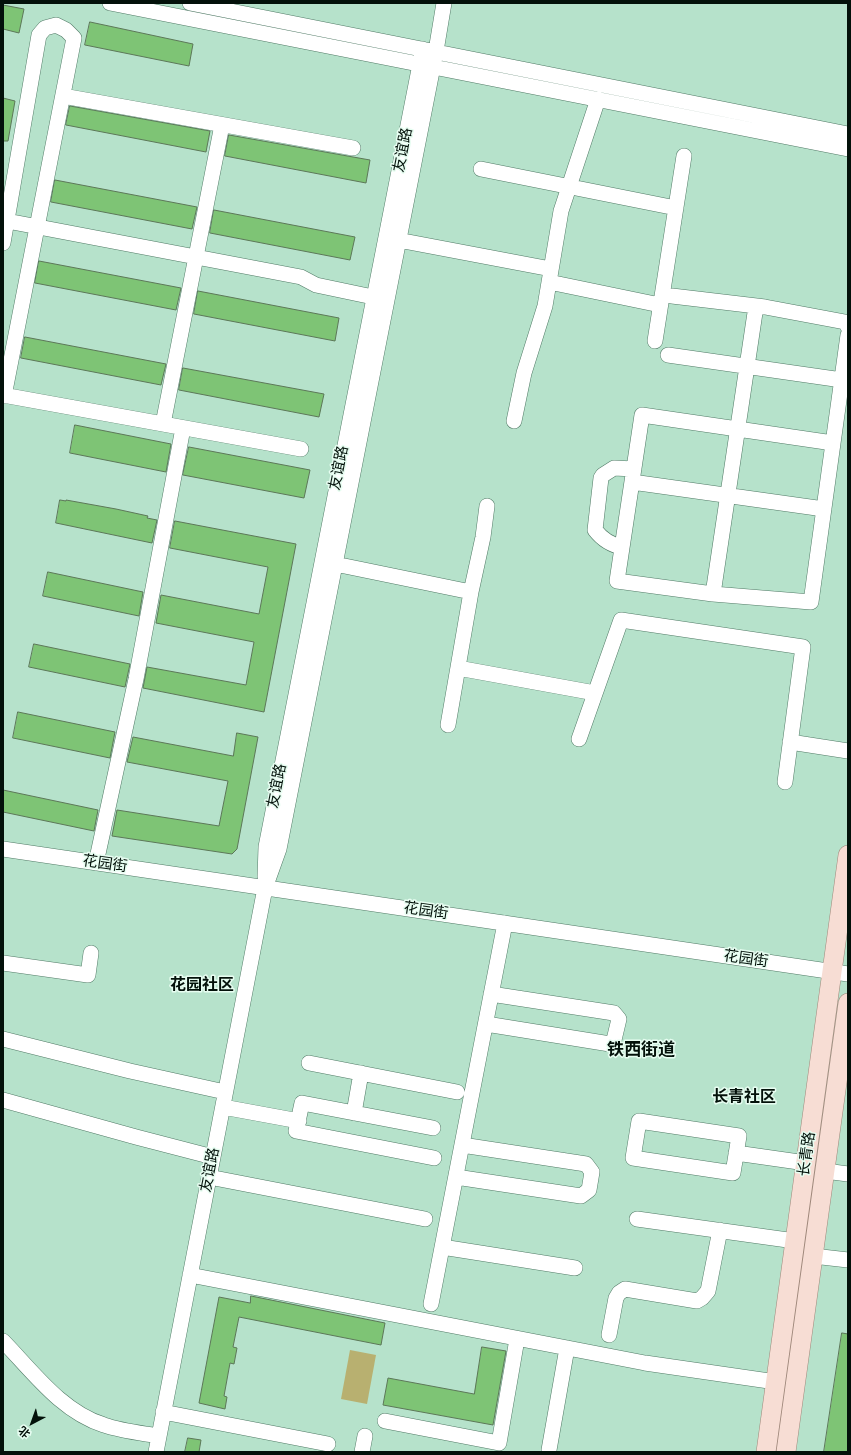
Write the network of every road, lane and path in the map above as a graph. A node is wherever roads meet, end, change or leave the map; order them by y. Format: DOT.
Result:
graph roads {
  1 [pos="110,3"];
  2 [pos="190,3"];
  3 [pos="444,3"];
  4 [pos="430,50"];
  5 [pos="426,65"];
  6 [pos="63,96"];
  7 [pos="598,100"];
  8 [pos="222,125"];
  9 [pos="848,134"];
  10 [pos="353,148"];
  11 [pos="848,149"];
  12 [pos="684,156"];
  13 [pos="481,169"];
  14 [pos="569,187"];
  15 [pos="676,208"];
  16 [pos="7,221"];
  17 [pos="37,227"];
  18 [pos="398,240"];
  19 [pos="3,243"];
  20 [pos="196,257"];
  21 [pos="550,275"];
  22 [pos="672,296"];
  23 [pos="373,297"];
  24 [pos="660,305"];
  25 [pos="756,306"];
  26 [pos="848,327"];
  27 [pos="848,335"];
  28 [pos="654,341"];
  29 [pos="668,355"];
  30 [pos="747,366"];
  31 [pos="842,380"];
  32 [pos="3,396"];
  33 [pos="514,421"];
  34 [pos="163,424"];
  35 [pos="183,428"];
  36 [pos="738,429"];
  37 [pos="838,438"];
  38 [pos="301,450"];
  39 [pos="633,475"];
  40 [pos="728,495"];
  41 [pos="487,506"];
  42 [pos="824,509"];
  43 [pos="622,547"];
  44 [pos="335,564"];
  45 [pos="471,592"];
  46 [pos="713,594"];
  47 [pos="458,668"];
  48 [pos="595,693"];
  49 [pos="448,725"];
  50 [pos="578,739"];
  51 [pos="790,742"];
  52 [pos="848,751"];
  53 [pos="785,782"];
  54 [pos="3,849"];
  55 [pos="848,856"];
  56 [pos="96,863"];
  57 [pos="265,888"];
  58 [pos="505,923"];
  59 [pos="91,953"];
  60 [pos="3,963"];
  61 [pos="840,972"];
  62 [pos="492,994"];
  63 [pos="848,1003"];
  64 [pos="486,1024"];
  65 [pos="3,1039"];
  66 [pos="308,1063"];
  67 [pos="361,1073"];
  68 [pos="457,1092"];
  69 [pos="3,1100"];
  70 [pos="224,1100"];
  71 [pos="354,1113"];
  72 [pos="298,1121"];
  73 [pos="433,1128"];
  74 [pos="462,1145"];
  75 [pos="736,1153"];
  76 [pos="213,1157"];
  77 [pos="434,1158"];
  78 [pos="806,1163"];
  79 [pos="825,1171"];
  80 [pos="848,1174"];
  81 [pos="209,1177"];
  82 [pos="456,1177"];
  83 [pos="425,1219"];
  84 [pos="637,1219"];
  85 [pos="720,1230"];
  86 [pos="795,1241"];
  87 [pos="442,1247"];
  88 [pos="813,1256"];
  89 [pos="848,1260"];
  90 [pos="575,1268"];
  91 [pos="190,1275"];
  92 [pos="431,1304"];
  93 [pos="609,1335"];
  94 [pos="517,1339"];
  95 [pos="3,1341"];
  96 [pos="567,1348"];
  97 [pos="776,1382"];
  98 [pos="163,1412"];
  99 [pos="385,1421"];
  100 [pos="159,1436"];
  101 [pos="365,1436"];
  102 [pos="328,1444"];
  103 [pos="549,1450"];
  104 [pos="156,1452"];
  105 [pos="362,1452"];
  106 [pos="766,1452"];
  107 [pos="786,1452"];
  1 -- 5 [label="street"];
  2 -- 4 [label="street"];
  3 -- 4 [label="street, 友谊路"];
  4 -- 5 [label="street, 友谊路"];
  4 -- 9 [label="street"];
  5 -- 7 [label="street"];
  5 -- 18 [label="street, 友谊路"];
  5 -- 23 [label="street, 友谊路"];
  6 -- 8 [label="street"];
  6 -- 16 [label="street"];
  6 -- 17 [label="street"];
  7 -- 11 [label="street"];
  7 -- 14 [label="street"];
  8 -- 10 [label="street"];
  8 -- 20 [label="street"];
  12 -- 15 [label="street"];
  13 -- 14 [label="street"];
  14 -- 15 [label="street"];
  14 -- 21 [label="street"];
  15 -- 24 [label="street"];
  16 -- 17 [label="street"];
  16 -- 19 [label="street"];
  17 -- 20 [label="street"];
  17 -- 32 [label="street"];
  18 -- 21 [label="street"];
  18 -- 44 [label="street, 友谊路"];
  20 -- 23 [label="street"];
  20 -- 34 [label="street"];
  21 -- 24 [label="street"];
  21 -- 33 [label="street"];
  22 -- 25 [label="street"];
  23 -- 57 [label="street, 友谊路"];
  24 -- 28 [label="street"];
  25 -- 26 [label="street"];
  25 -- 30 [label="street"];
  27 -- 31 [label="street"];
  29 -- 30 [label="street"];
  30 -- 31 [label="street"];
  30 -- 36 [label="street"];
  31 -- 37 [label="street"];
  32 -- 34 [label="street"];
  34 -- 35 [label="street"];
  35 -- 38 [label="street"];
  35 -- 56 [label="street"];
  36 -- 37 [label="street"];
  36 -- 39 [label="street"];
  36 -- 40 [label="street"];
  37 -- 42 [label="street"];
  39 -- 40 [label="street"];
  39 -- 43 [label="street"];
  39 -- 43 [label="street"];
  40 -- 42 [label="street"];
  40 -- 46 [label="street"];
  41 -- 45 [label="street"];
  42 -- 46 [label="street"];
  43 -- 46 [label="street"];
  44 -- 45 [label="street"];
  44 -- 57 [label="street, 友谊路"];
  45 -- 47 [label="street"];
  47 -- 48 [label="street"];
  47 -- 49 [label="street"];
  48 -- 50 [label="street"];
  48 -- 51 [label="street"];
  51 -- 52 [label="street"];
  51 -- 53 [label="street"];
  54 -- 56 [label="street, 花园街"];
  55 -- 61 [label="main road, 长青路"];
  56 -- 57 [label="street, 花园街"];
  57 -- 58 [label="street, 花园街"];
  57 -- 70 [label="street, 友谊路"];
  58 -- 61 [label="street, 花园街"];
  58 -- 62 [label="street"];
  59 -- 60 [label="street"];
  61 -- 78 [label="main road, 长青路"];
  62 -- 64 [label="street"];
  62 -- 64 [label="street"];
  63 -- 79 [label="main road, 长青路"];
  64 -- 74 [label="street"];
  65 -- 70 [label="street"];
  66 -- 67 [label="street"];
  67 -- 68 [label="street"];
  67 -- 71 [label="street"];
  69 -- 76 [label="street"];
  70 -- 72 [label="street"];
  70 -- 76 [label="street, 友谊路"];
  71 -- 72 [label="street"];
  71 -- 73 [label="street"];
  72 -- 77 [label="street"];
  74 -- 82 [label="street"];
  74 -- 82 [label="street"];
  75 -- 75 [label="street"];
  75 -- 78 [label="street"];
  76 -- 81 [label="street, 友谊路"];
  78 -- 86 [label="main road, 长青路"];
  79 -- 80 [label="street"];
  79 -- 88 [label="main road, 长青路"];
  81 -- 83 [label="street"];
  81 -- 91 [label="street, 友谊路"];
  82 -- 87 [label="street"];
  84 -- 85 [label="street"];
  85 -- 86 [label="street"];
  85 -- 93 [label="street"];
  86 -- 97 [label="main road, 长青路"];
  87 -- 90 [label="street"];
  87 -- 92 [label="street"];
  88 -- 89 [label="street"];
  88 -- 107 [label="main road, 长青路"];
  91 -- 94 [label="street"];
  91 -- 98 [label="street, 友谊路"];
  94 -- 96 [label="street"];
  94 -- 99 [label="street"];
  95 -- 100 [label="street"];
  96 -- 97 [label="street"];
  96 -- 103 [label="street"];
  97 -- 106 [label="main road, 长青路"];
  98 -- 100 [label="street, 友谊路"];
  98 -- 102 [label="street"];
  100 -- 104 [label="street, 友谊路"];
  101 -- 105 [label="street"];
}
